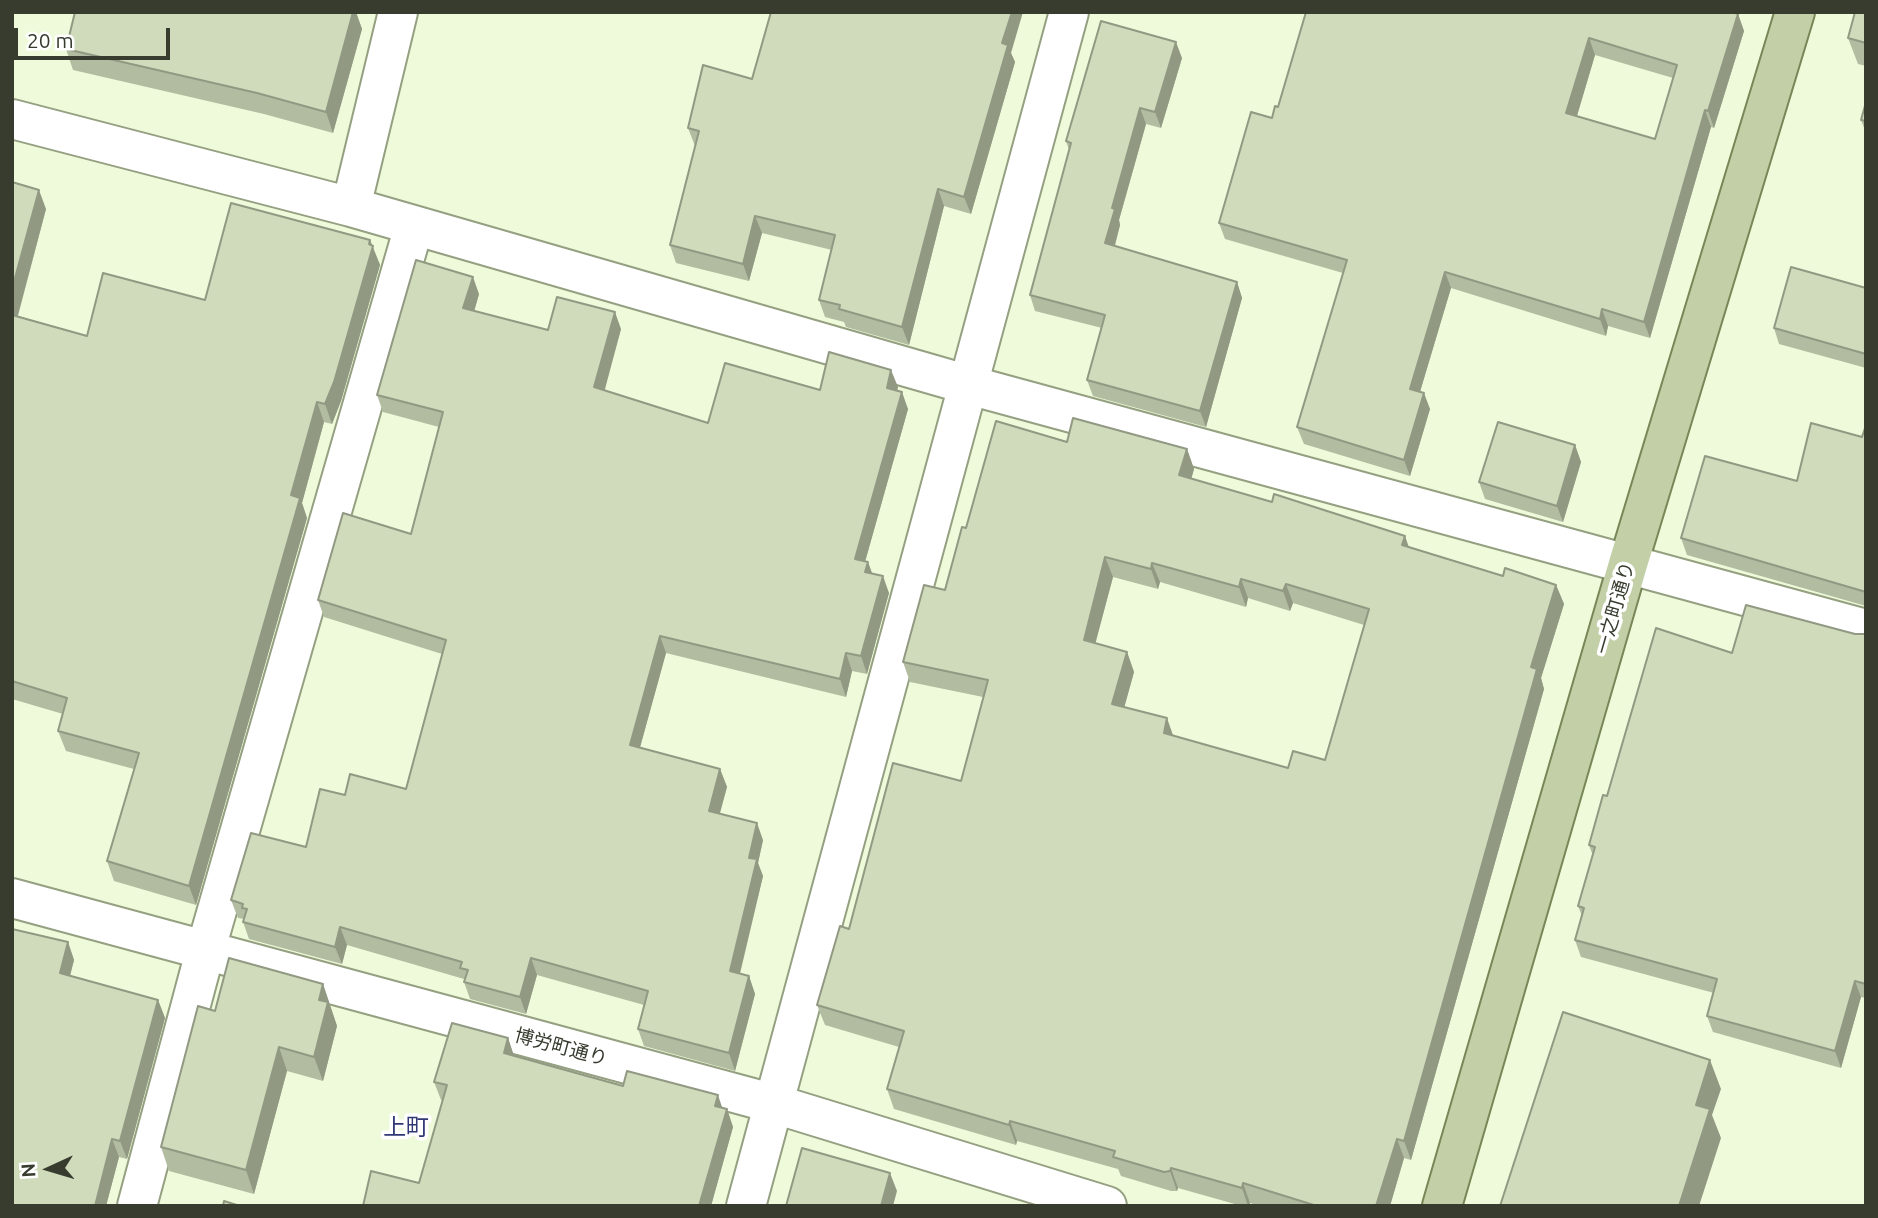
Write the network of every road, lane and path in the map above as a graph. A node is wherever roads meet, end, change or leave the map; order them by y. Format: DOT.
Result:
graph roads {
  1 [pos="398,12"];
  2 [pos="1069,12"];
  3 [pos="1795,12"];
  4 [pos="12,119"];
  5 [pos="351,207"];
  6 [pos="414,226"];
  7 [pos="969,385"];
  8 [pos="1628,564"];
  9 [pos="1866,629"];
  10 [pos="12,898"];
  11 [pos="205,952"];
  12 [pos="775,1104"];
  13 [pos="137,1206"];
  14 [pos="746,1206"];
  15 [pos="1107,1206"];
  16 [pos="1442,1206"];
  1 -- 5 [label="street"];
  2 -- 7 [label="street"];
  3 -- 8 [label="main road, 一之町通り"];
  4 -- 5 [label="street"];
  5 -- 6 [label="street"];
  6 -- 7 [label="street"];
  6 -- 11 [label="street"];
  7 -- 8 [label="street"];
  7 -- 12 [label="street"];
  8 -- 9 [label="street"];
  8 -- 16 [label="main road, 一之町通り"];
  10 -- 11 [label="street, 博労町通り"];
  11 -- 12 [label="street, 博労町通り"];
  11 -- 13 [label="street"];
  12 -- 14 [label="street"];
  12 -- 15 [label="street, 博労町通り"];
}
